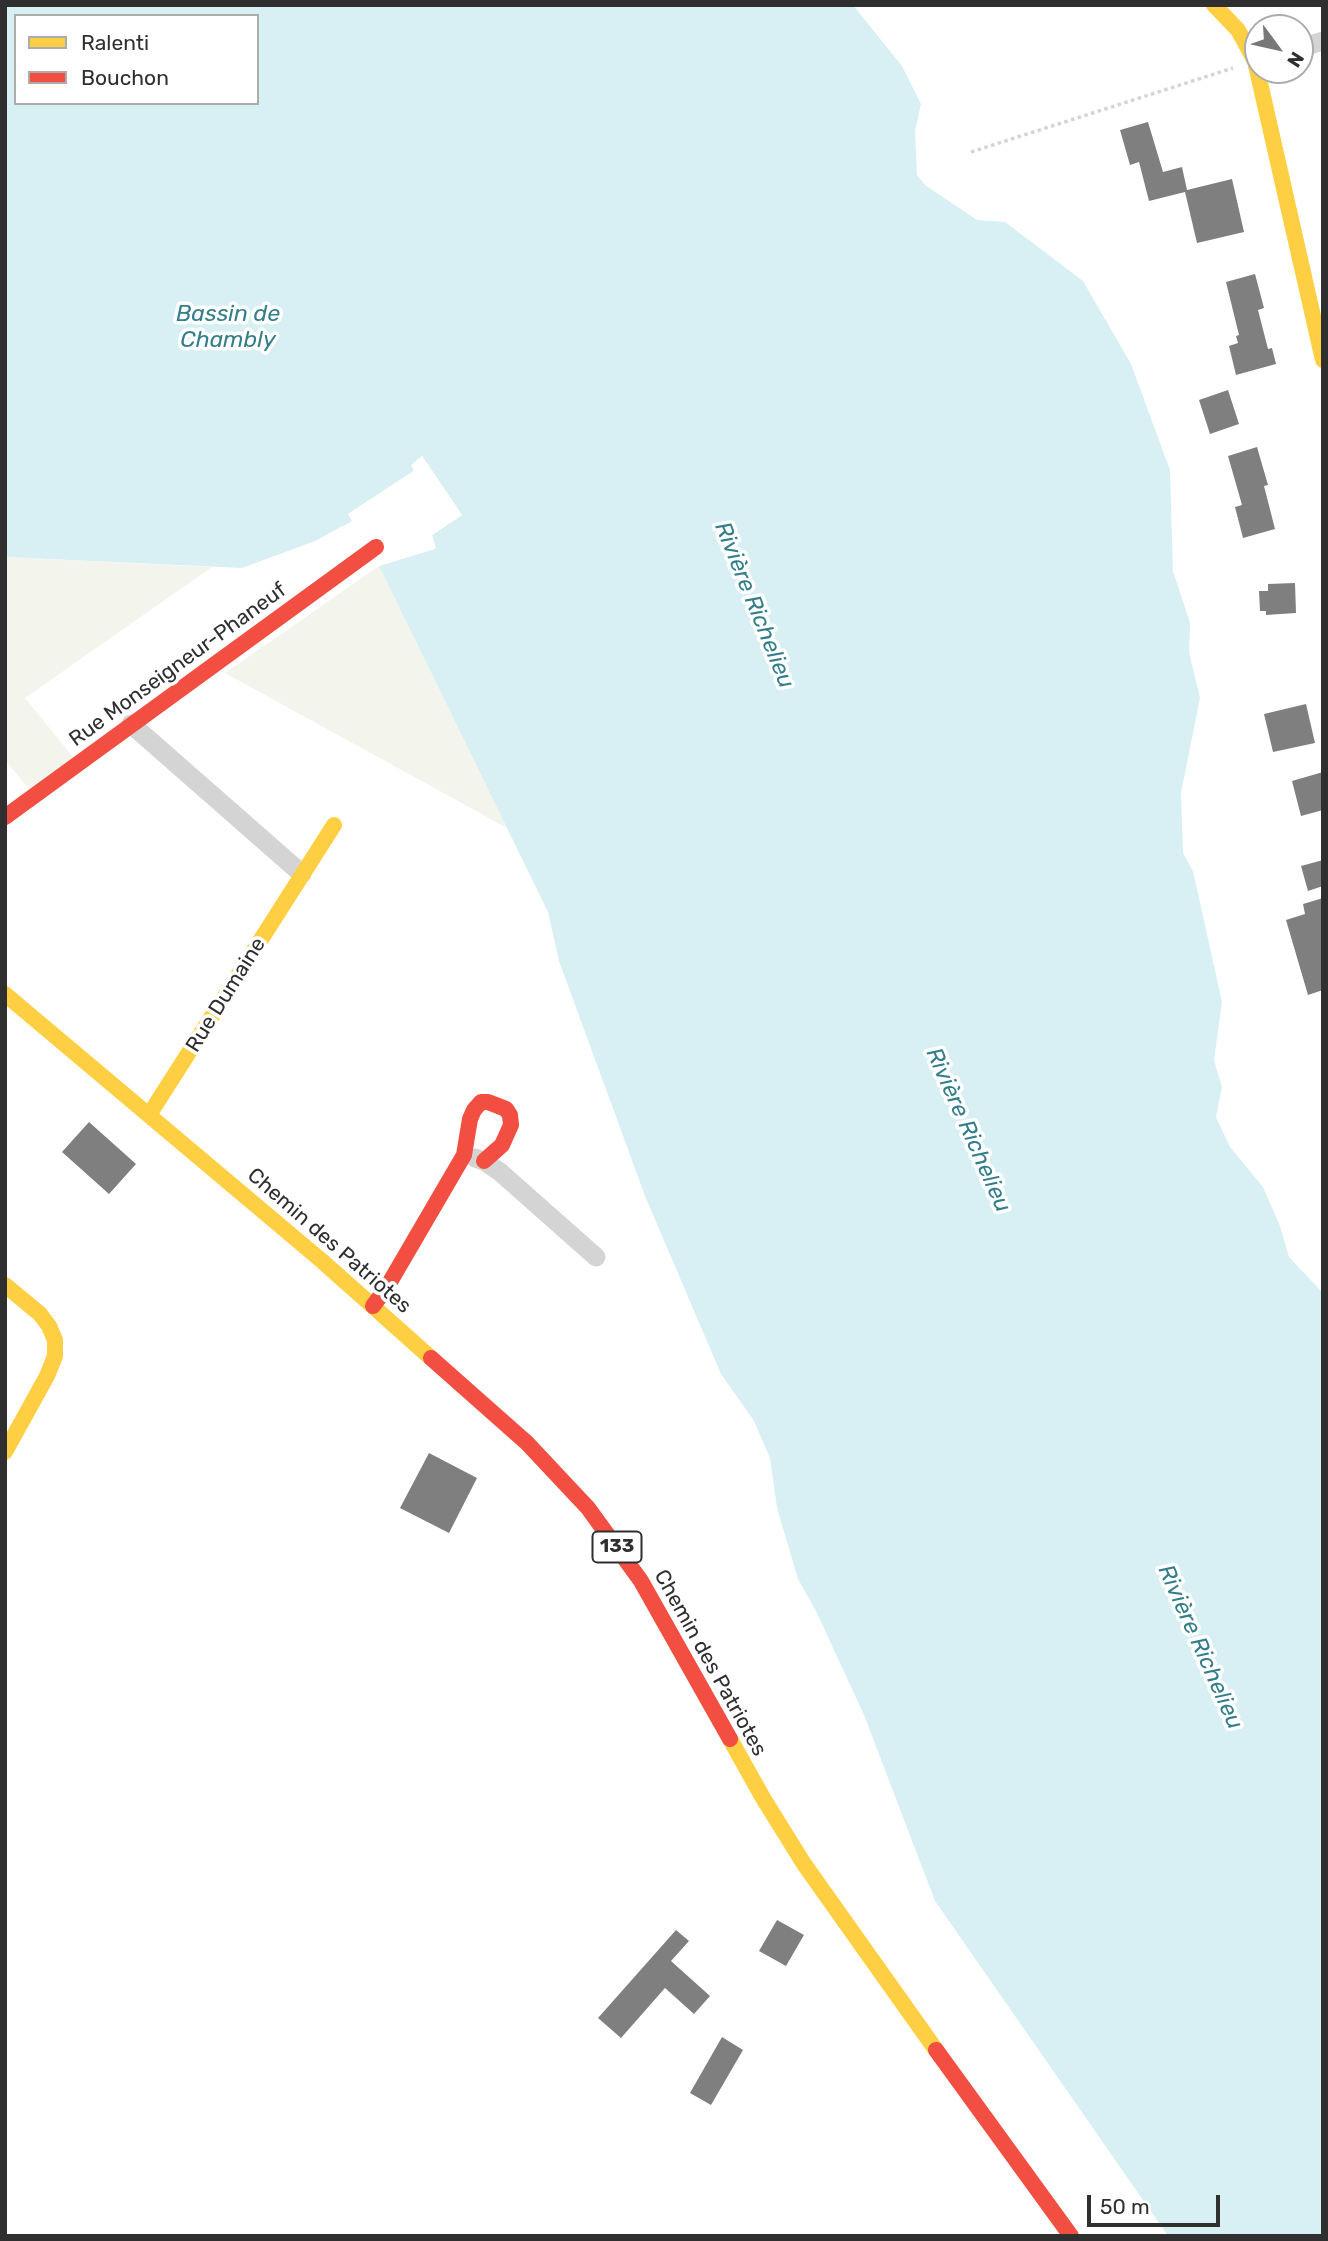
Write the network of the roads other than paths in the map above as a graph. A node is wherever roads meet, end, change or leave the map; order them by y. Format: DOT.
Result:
graph roads {
  1 [pos="1214,5"];
  2 [pos="1244,40"];
  3 [pos="1261,84"];
  4 [pos="1323,360"];
  5 [pos="376,547"];
  6 [pos="131,724"];
  7 [pos="5,817"];
  8 [pos="334,825"];
  9 [pos="302,874"];
  10 [pos="5,994"];
  11 [pos="149,1115"];
  12 [pos="464,1155"];
  13 [pos="484,1161"];
  14 [pos="596,1257"];
  15 [pos="5,1285"];
  16 [pos="373,1306"];
  17 [pos="5,1452"];
  18 [pos="1071,2236"];
  1 -- 2 [label="street"];
  3 -- 4 [label="street"];
  5 -- 6 [label="street, Rue Monseigneur-Phaneuf"];
  6 -- 7 [label="street, Rue Monseigneur-Phaneuf"];
  6 -- 9 [label="street"];
  8 -- 9 [label="street, Rue Dumaine"];
  9 -- 11 [label="street, Rue Dumaine"];
  10 -- 11 [label="street, Chemin des Patriotes / 133"];
  11 -- 16 [label="street, Chemin des Patriotes / 133"];
  12 -- 13 [label="street"];
  12 -- 13 [label="street"];
  12 -- 16 [label="street"];
  13 -- 14 [label="street"];
  15 -- 17 [label="street"];
  16 -- 18 [label="street, Chemin des Patriotes / 133"];
}
